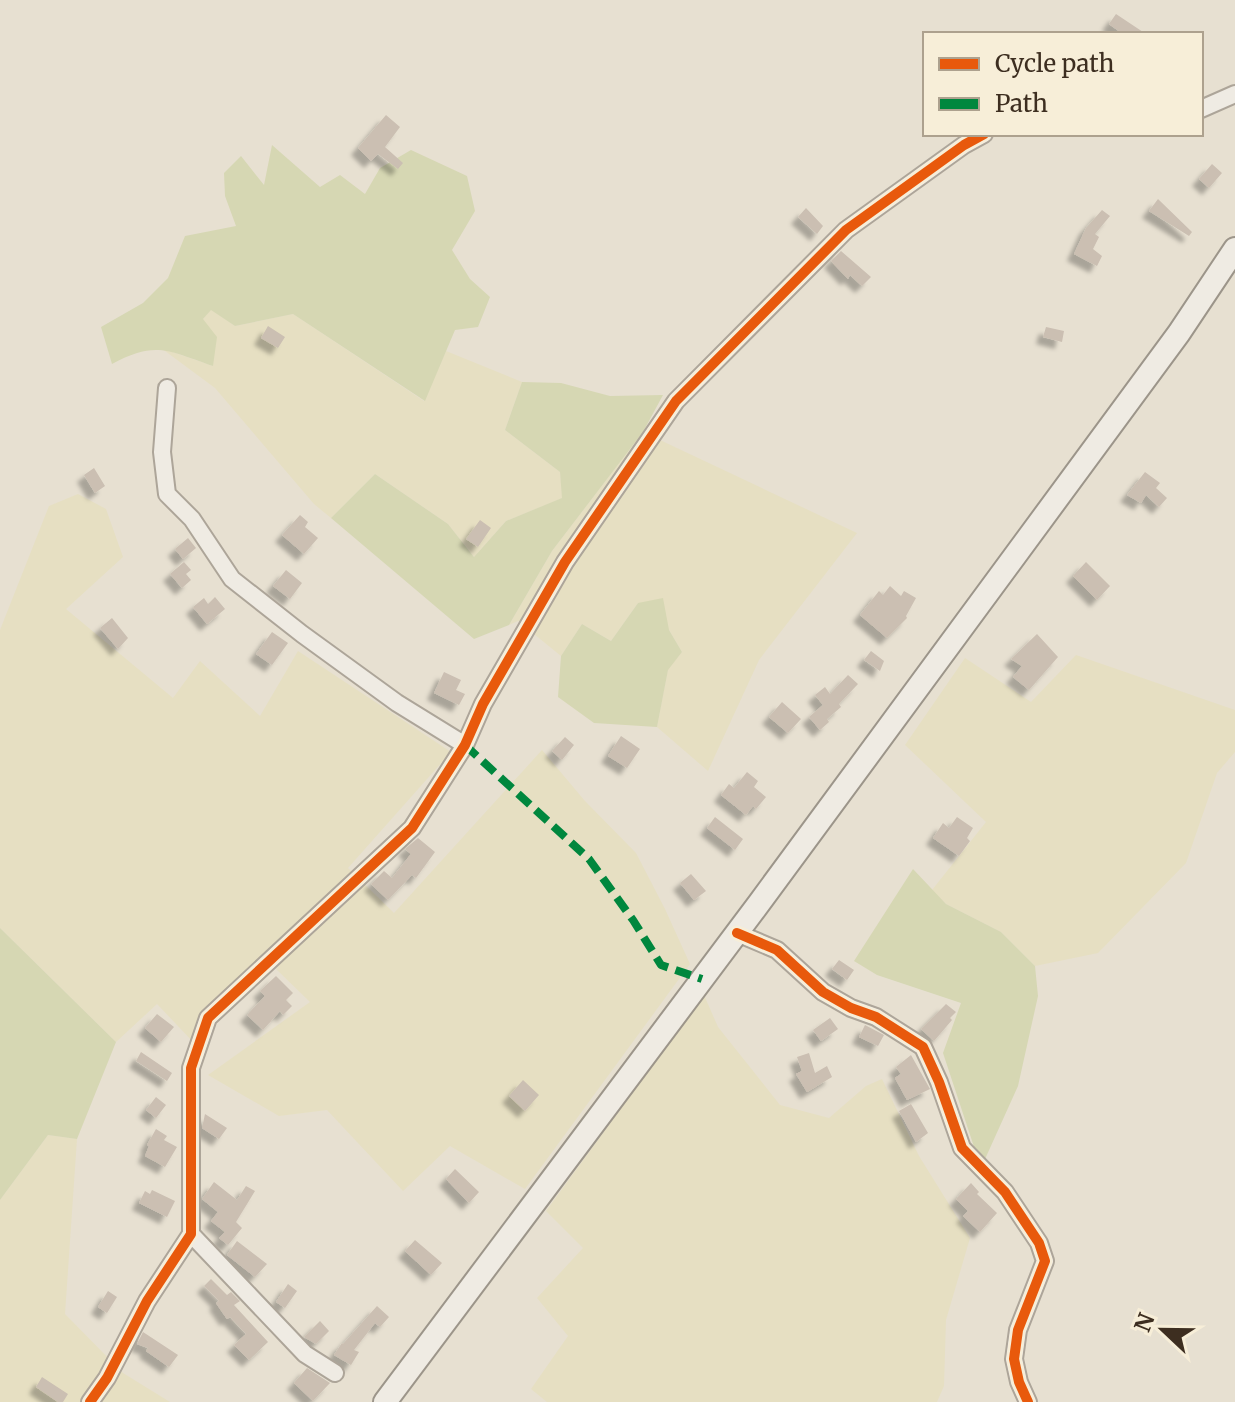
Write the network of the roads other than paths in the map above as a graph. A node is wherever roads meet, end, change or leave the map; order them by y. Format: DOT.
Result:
graph roads {
  1 [pos="1235,94"];
  2 [pos="1203,108"];
  3 [pos="980,136"];
  4 [pos="1235,249"];
  5 [pos="167,388"];
  6 [pos="465,745"];
  7 [pos="737,933"];
  8 [pos="191,1234"];
  9 [pos="335,1373"];
  10 [pos="90,1402"];
  11 [pos="385,1402"];
  12 [pos="1028,1402"];
  1 -- 2 [label="street"];
  3 -- 6 [label="street"];
  4 -- 7 [label="main road"];
  5 -- 6 [label="street"];
  6 -- 8 [label="street"];
  7 -- 11 [label="main road"];
  7 -- 12 [label="street"];
  8 -- 9 [label="street"];
  8 -- 10 [label="street"];
}
